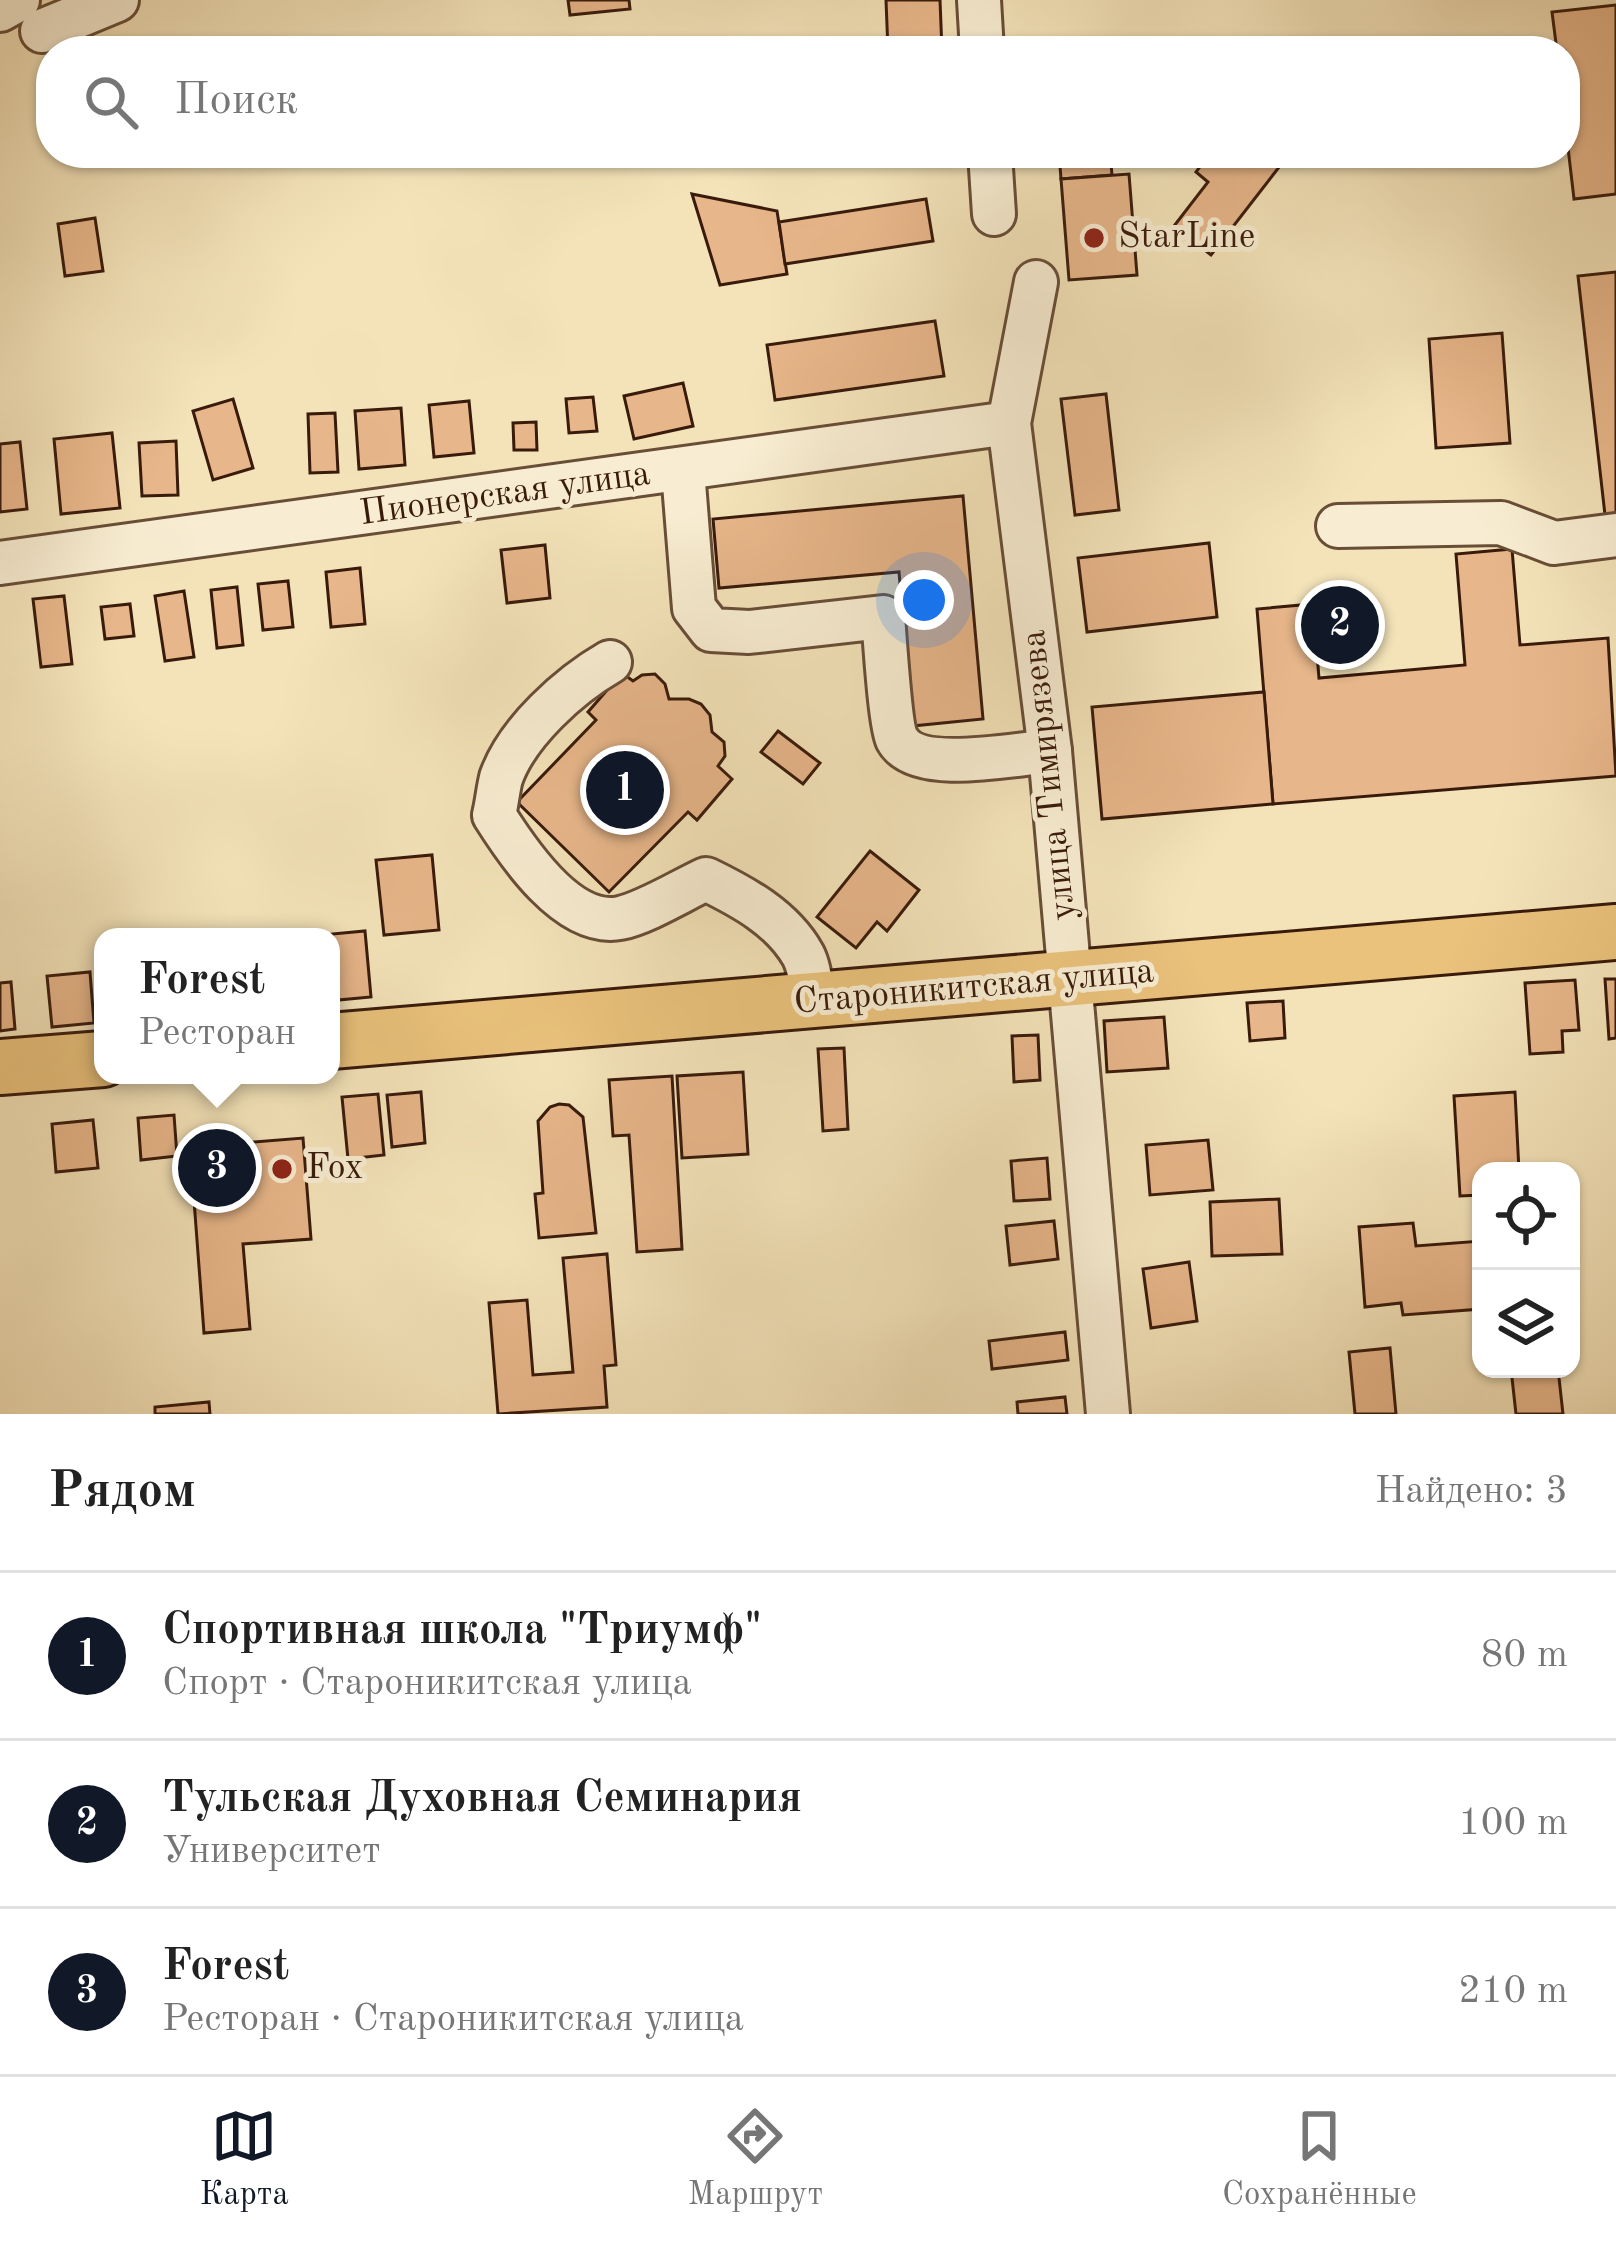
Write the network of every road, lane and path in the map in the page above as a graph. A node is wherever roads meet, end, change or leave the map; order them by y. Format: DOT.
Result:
graph roads {
  1 [pos="117,0"];
  2 [pos="979,0"];
  3 [pos="0,10"];
  4 [pos="30,15"];
  5 [pos="981,36"];
  6 [pos="991,168"];
  7 [pos="994,214"];
  8 [pos="1036,282"];
  9 [pos="1009,423"];
  10 [pos="683,471"];
  11 [pos="1338,526"];
  12 [pos="1616,535"];
  13 [pos="0,563"];
  14 [pos="610,662"];
  15 [pos="1050,752"];
  16 [pos="1616,932"];
  17 [pos="1072,981"];
  18 [pos="814,1001"];
  19 [pos="340,1039"];
  20 [pos="94,1060"];
  21 [pos="0,1067"];
  22 [pos="1108,1414"];
  1 -- 4 [label="street"];
  2 -- 5 [label="street"];
  3 -- 4 [label="street"];
  6 -- 7 [label="street"];
  8 -- 9 [label="street, улица Тимирязева"];
  9 -- 10 [label="street, Пионерская улица"];
  9 -- 15 [label="street, улица Тимирязева"];
  10 -- 13 [label="street, Пионерская улица"];
  10 -- 15 [label="street"];
  11 -- 12 [label="street"];
  14 -- 18 [label="street"];
  15 -- 17 [label="street, улица Тимирязева"];
  16 -- 17 [label="main road, Староникитская улица"];
  17 -- 18 [label="main road, Староникитская улица"];
  17 -- 22 [label="street, улица Тимирязева"];
  18 -- 19 [label="main road, Староникитская улица"];
  20 -- 21 [label="main road"];
}
